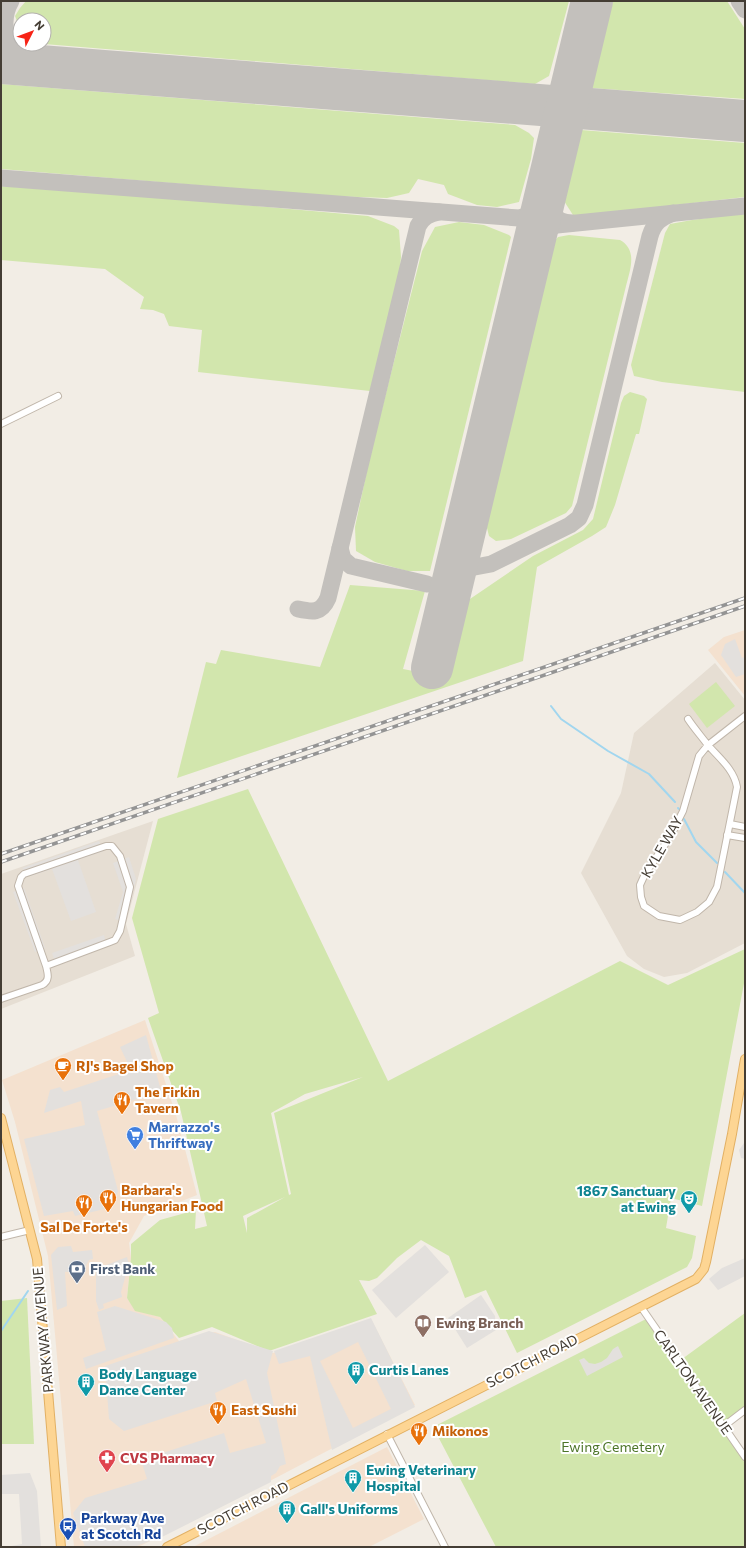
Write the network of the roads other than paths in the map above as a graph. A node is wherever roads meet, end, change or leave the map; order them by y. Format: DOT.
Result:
graph roads {
  1 [pos="58,396"];
  2 [pos="1,424"];
  3 [pos="745,716"];
  4 [pos="688,719"];
  5 [pos="708,745"];
  6 [pos="730,824"];
  7 [pos="745,827"];
  8 [pos="727,835"];
  9 [pos="745,838"];
  10 [pos="46,966"];
  11 [pos="1,998"];
  12 [pos="745,1059"];
  13 [pos="1,1118"];
  14 [pos="3,1133"];
  15 [pos="30,1230"];
  16 [pos="1,1237"];
  17 [pos="641,1307"];
  18 [pos="745,1410"];
  19 [pos="724,1426"];
  20 [pos="388,1434"];
  21 [pos="745,1457"];
  22 [pos="61,1547"];
  23 [pos="166,1547"];
  24 [pos="445,1547"];
  1 -- 2 [label="street"];
  3 -- 5 [label="street, KYLE WAY"];
  4 -- 5 [label="street, KYLE WAY"];
  5 -- 6 [label="street, KYLE WAY"];
  5 -- 8 [label="street, KYLE WAY"];
  6 -- 7 [label="street"];
  6 -- 8 [label="street, KYLE WAY"];
  8 -- 9 [label="street"];
  10 -- 10 [label="street"];
  10 -- 11 [label="street"];
  12 -- 17 [label="main road, SCOTCH ROAD"];
  13 -- 14 [label="main road, PARKWAY AVENUE"];
  14 -- 15 [label="main road, PARKWAY AVENUE"];
  15 -- 16 [label="street"];
  15 -- 22 [label="main road, PARKWAY AVENUE"];
  17 -- 19 [label="street, CARLTON AVENUE"];
  17 -- 20 [label="main road, SCOTCH ROAD"];
  18 -- 19 [label="street"];
  19 -- 21 [label="street, CARLTON AVENUE"];
  20 -- 23 [label="main road, SCOTCH ROAD"];
  20 -- 24 [label="street"];
}
